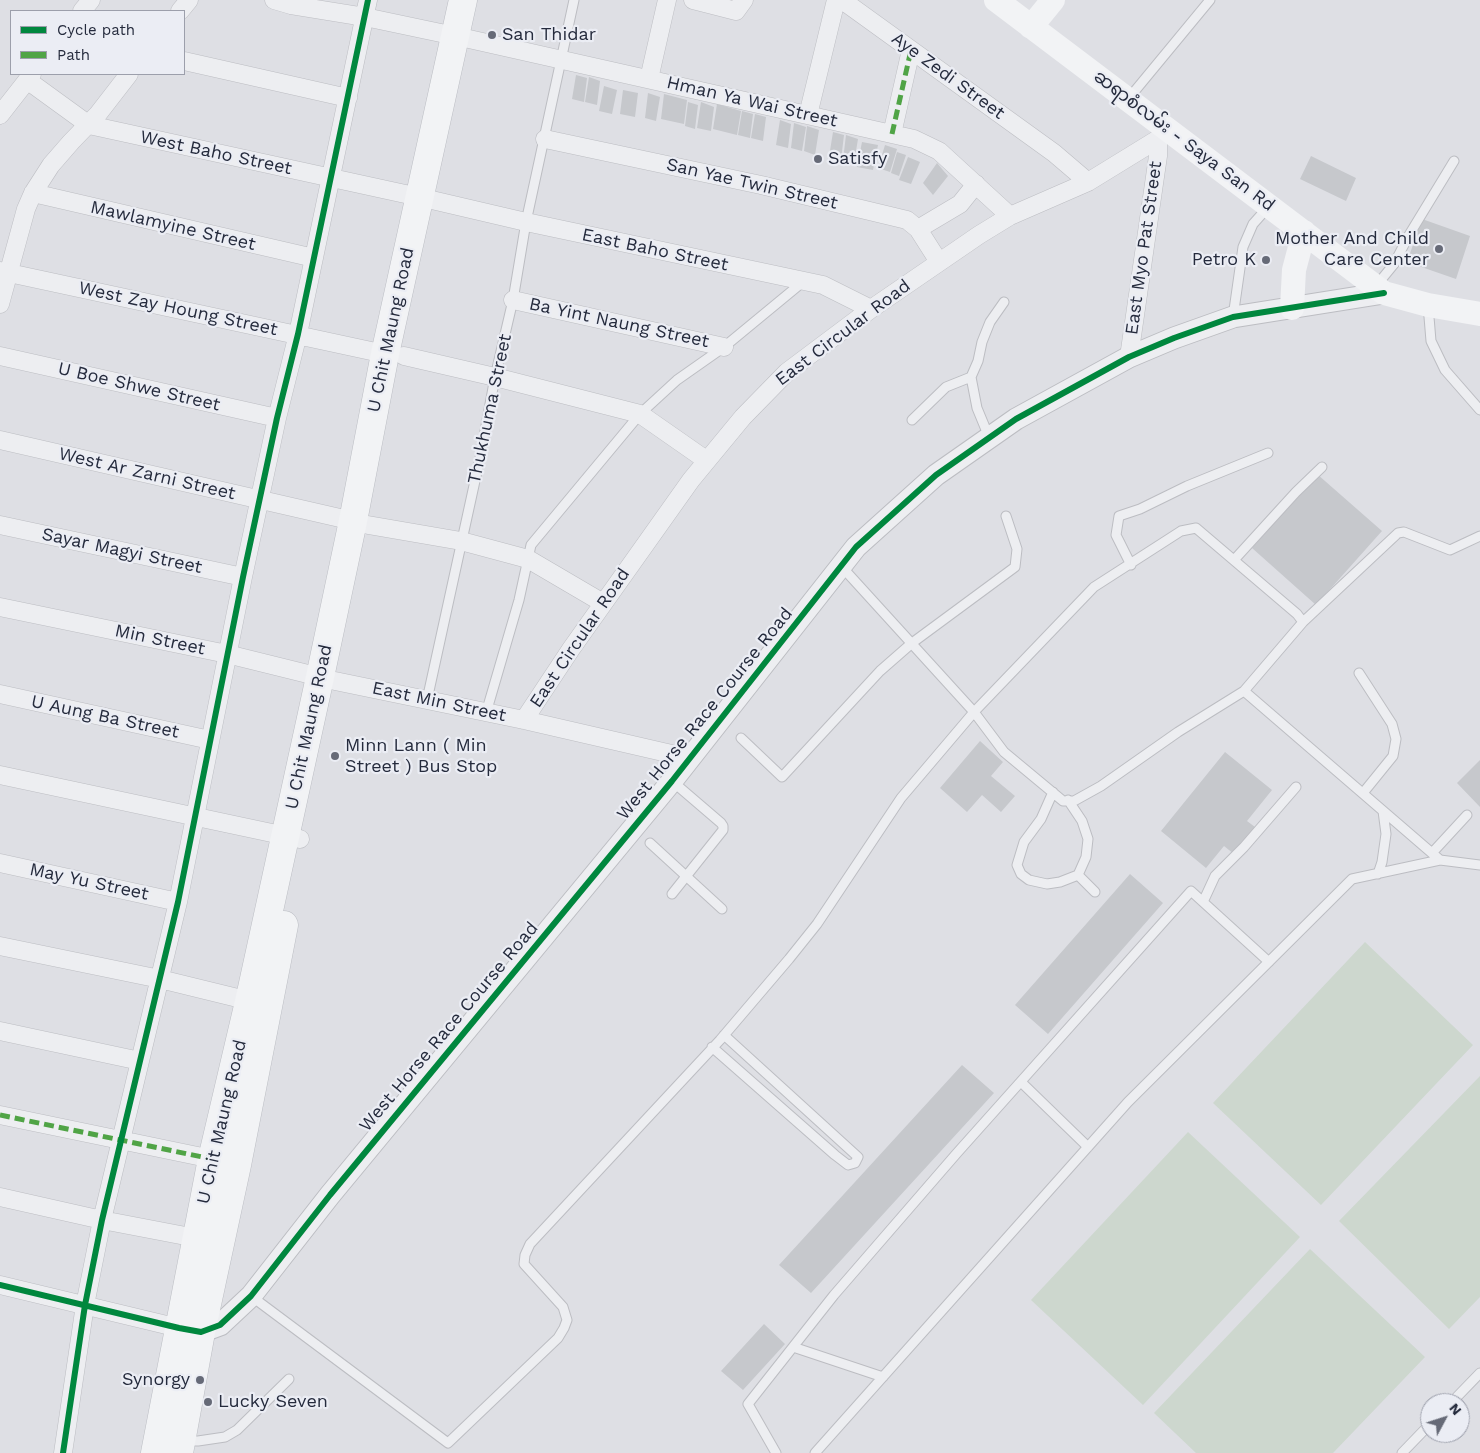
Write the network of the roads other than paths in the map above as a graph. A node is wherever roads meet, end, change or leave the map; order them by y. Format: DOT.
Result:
graph roads {
  1 [pos="91,0"];
  2 [pos="189,0"];
  3 [pos="274,0"];
  4 [pos="462,0"];
  5 [pos="477,0"];
  6 [pos="574,0"];
  7 [pos="667,0"];
  8 [pos="693,0"];
  9 [pos="744,0"];
  10 [pos="836,0"];
  11 [pos="842,0"];
  12 [pos="996,0"];
  13 [pos="1053,0"];
  14 [pos="1210,0"];
  15 [pos="366,8"];
  16 [pos="83,10"];
  17 [pos="181,10"];
  18 [pos="1031,26"];
  19 [pos="462,37"];
  20 [pos="911,50"];
  21 [pos="562,59"];
  22 [pos="185,60"];
  23 [pos="127,75"];
  24 [pos="30,77"];
  25 [pos="649,79"];
  26 [pos="348,98"];
  27 [pos="1128,99"];
  28 [pos="0,115"];
  29 [pos="808,115"];
  30 [pos="89,125"];
  31 [pos="892,134"];
  32 [pos="1162,134"];
  33 [pos="545,139"];
  34 [pos="1454,161"];
  35 [pos="331,178"];
  36 [pos="1088,182"];
  37 [pos="976,184"];
  38 [pos="33,193"];
  39 [pos="426,199"];
  40 [pos="1269,206"];
  41 [pos="1010,216"];
  42 [pos="526,222"];
  43 [pos="918,229"];
  44 [pos="1304,232"];
  45 [pos="314,258"];
  46 [pos="939,262"];
  47 [pos="4,272"];
  48 [pos="804,281"];
  49 [pos="1380,290"];
  50 [pos="513,300"];
  51 [pos="1004,302"];
  52 [pos="0,304"];
  53 [pos="1428,305"];
  54 [pos="1292,308"];
  55 [pos="871,309"];
  56 [pos="1480,314"];
  57 [pos="1233,317"];
  58 [pos="298,334"];
  59 [pos="724,347"];
  60 [pos="394,355"];
  61 [pos="0,356"];
  62 [pos="1129,357"];
  63 [pos="970,376"];
  64 [pos="495,377"];
  65 [pos="1480,410"];
  66 [pos="640,414"];
  67 [pos="277,418"];
  68 [pos="912,420"];
  69 [pos="990,437"];
  70 [pos="0,440"];
  71 [pos="1268,453"];
  72 [pos="706,460"];
  73 [pos="1322,467"];
  74 [pos="260,500"];
  75 [pos="1006,516"];
  76 [pos="361,523"];
  77 [pos="0,525"];
  78 [pos="1480,536"];
  79 [pos="461,541"];
  80 [pos="528,559"];
  81 [pos="1234,560"];
  82 [pos="1131,565"];
  83 [pos="842,567"];
  84 [pos="243,577"];
  85 [pos="602,604"];
  86 [pos="0,608"];
  87 [pos="1303,622"];
  88 [pos="912,643"];
  89 [pos="227,654"];
  90 [pos="1359,673"];
  91 [pos="327,679"];
  92 [pos="1244,691"];
  93 [pos="0,694"];
  94 [pos="428,700"];
  95 [pos="974,712"];
  96 [pos="486,713"];
  97 [pos="524,720"];
  98 [pos="741,738"];
  99 [pos="210,740"];
  100 [pos="690,758"];
  101 [pos="0,775"];
  102 [pos="672,781"];
  103 [pos="1296,786"];
  104 [pos="1053,792"];
  105 [pos="1363,793"];
  106 [pos="1068,800"];
  107 [pos="1383,811"];
  108 [pos="1467,815"];
  109 [pos="194,817"];
  110 [pos="293,838"];
  111 [pos="650,843"];
  112 [pos="1432,853"];
  113 [pos="1440,860"];
  114 [pos="0,863"];
  115 [pos="1480,864"];
  116 [pos="1378,874"];
  117 [pos="1078,875"];
  118 [pos="687,876"];
  119 [pos="1095,892"];
  120 [pos="672,894"];
  121 [pos="178,902"];
  122 [pos="1203,902"];
  123 [pos="722,909"];
  124 [pos="0,946"];
  125 [pos="1269,962"];
  126 [pos="160,979"];
  127 [pos="259,1003"];
  128 [pos="0,1031"];
  129 [pos="724,1035"];
  130 [pos="712,1047"];
  131 [pos="140,1061"];
  132 [pos="1021,1082"];
  133 [pos="0,1114"];
  134 [pos="121,1140"];
  135 [pos="1088,1146"];
  136 [pos="212,1159"];
  137 [pos="0,1197"];
  138 [pos="102,1220"];
  139 [pos="196,1238"];
  140 [pos="0,1285"];
  141 [pos="251,1296"];
  142 [pos="85,1305"];
  143 [pos="190,1330"];
  144 [pos="793,1347"];
  145 [pos="1480,1373"];
  146 [pos="883,1377"];
  147 [pos="289,1379"];
  148 [pos="1461,1393"];
  149 [pos="1420,1434"];
  150 [pos="448,1443"];
  151 [pos="180,1447"];
  152 [pos="63,1453"];
  153 [pos="154,1453"];
  154 [pos="444,1453"];
  155 [pos="776,1453"];
  156 [pos="815,1453"];
  157 [pos="1402,1453"];
  1 -- 16 [label="street"];
  2 -- 17 [label="street"];
  3 -- 15 [label="street, Hman Ya Wai Street"];
  4 -- 19 [label="main road, U Chit Maung Road"];
  5 -- 19 [label="main road, U Chit Maung Road"];
  6 -- 21 [label="lane, Thukhuma Street"];
  7 -- 25 [label="street"];
  8 -- 9 [label="street"];
  10 -- 29 [label="street"];
  11 -- 20 [label="street, Aye Zedi Street"];
  12 -- 18 [label="main road, ဆရာစံလမ်း - Saya San Rd"];
  13 -- 18 [label="main road"];
  14 -- 27 [label="lane"];
  15 -- 19 [label="street, Hman Ya Wai Street"];
  15 -- 26 [label="street"];
  18 -- 27 [label="main road, ဆရာစံလမ်း - Saya San Rd"];
  19 -- 21 [label="street, Hman Ya Wai Street"];
  19 -- 39 [label="main road, U Chit Maung Road"];
  20 -- 31 [label="street"];
  20 -- 36 [label="street, Aye Zedi Street"];
  21 -- 25 [label="street, Hman Ya Wai Street"];
  21 -- 33 [label="lane, Thukhuma Street"];
  22 -- 26 [label="street"];
  23 -- 30 [label="street"];
  24 -- 28 [label="street"];
  24 -- 30 [label="street, West Baho Street"];
  25 -- 29 [label="street, Hman Ya Wai Street"];
  26 -- 35 [label="street"];
  27 -- 32 [label="main road, ဆရာစံလမ်း - Saya San Rd"];
  29 -- 31 [label="street, Hman Ya Wai Street"];
  30 -- 35 [label="street, West Baho Street"];
  30 -- 38 [label="street"];
  31 -- 37 [label="street, Hman Ya Wai Street"];
  32 -- 36 [label="street, East Circular Road"];
  32 -- 40 [label="main road, ဆရာစံလမ်း - Saya San Rd"];
  32 -- 62 [label="street, East Myo Pat Street"];
  33 -- 42 [label="lane, Thukhuma Street"];
  33 -- 43 [label="street, San Yae Twin Street"];
  34 -- 49 [label="lane"];
  35 -- 39 [label="street, West Baho Street"];
  35 -- 45 [label="street"];
  36 -- 41 [label="street, East Circular Road"];
  37 -- 41 [label="street, Hman Ya Wai Street"];
  37 -- 43 [label="street"];
  38 -- 45 [label="street, Mawlamyine Street"];
  38 -- 47 [label="street"];
  39 -- 42 [label="street, East Baho Street"];
  39 -- 60 [label="main road, U Chit Maung Road"];
  40 -- 44 [label="main road, ဆရာစံလမ်း - Saya San Rd"];
  40 -- 57 [label="lane"];
  41 -- 46 [label="street, East Circular Road"];
  42 -- 48 [label="street, East Baho Street"];
  42 -- 50 [label="lane, Thukhuma Street"];
  43 -- 46 [label="street, San Yae Twin Street"];
  44 -- 49 [label="main road, ဆရာစံလမ်း - Saya San Rd"];
  44 -- 54 [label="main road"];
  45 -- 58 [label="street"];
  46 -- 55 [label="street, East Circular Road"];
  47 -- 52 [label="street"];
  47 -- 58 [label="street, West Zay Houng Street"];
  48 -- 55 [label="street, East Baho Street"];
  48 -- 59 [label="lane"];
  49 -- 53 [label="main road"];
  49 -- 54 [label="street, West Horse Race Course Road"];
  50 -- 59 [label="street, Ba Yint Naung Street"];
  50 -- 64 [label="lane, Thukhuma Street"];
  51 -- 63 [label="lane"];
  53 -- 56 [label="main road"];
  53 -- 65 [label="lane"];
  54 -- 57 [label="street, West Horse Race Course Road"];
  55 -- 72 [label="street, East Circular Road"];
  57 -- 62 [label="street, West Horse Race Course Road"];
  58 -- 60 [label="street, West Zay Houng Street"];
  58 -- 67 [label="street"];
  59 -- 66 [label="lane"];
  60 -- 64 [label="street, West Zay Houng Street"];
  60 -- 76 [label="main road, U Chit Maung Road"];
  61 -- 67 [label="street, U Boe Shwe Street"];
  62 -- 69 [label="street, West Horse Race Course Road"];
  63 -- 68 [label="lane"];
  63 -- 69 [label="lane"];
  64 -- 66 [label="street, West Zay Houng Street"];
  64 -- 79 [label="lane, Thukhuma Street"];
  66 -- 72 [label="street"];
  66 -- 80 [label="lane"];
  67 -- 74 [label="street"];
  69 -- 83 [label="street, West Horse Race Course Road"];
  70 -- 74 [label="street, West Ar Zarni Street"];
  71 -- 82 [label="lane"];
  72 -- 85 [label="street, East Circular Road"];
  73 -- 81 [label="lane"];
  74 -- 76 [label="street, West Ar Zarni Street"];
  74 -- 84 [label="street"];
  75 -- 88 [label="lane"];
  76 -- 79 [label="street, West Ar Zarni Street"];
  76 -- 91 [label="main road, U Chit Maung Road"];
  77 -- 84 [label="street, Sayar Magyi Street"];
  78 -- 87 [label="lane"];
  79 -- 80 [label="street, West Ar Zarni Street"];
  79 -- 94 [label="lane, Thukhuma Street"];
  80 -- 85 [label="street, West Ar Zarni Street"];
  80 -- 96 [label="lane"];
  81 -- 82 [label="lane"];
  81 -- 87 [label="lane"];
  82 -- 95 [label="lane"];
  83 -- 88 [label="lane"];
  83 -- 100 [label="street, West Horse Race Course Road"];
  84 -- 89 [label="street"];
  85 -- 97 [label="street, East Circular Road"];
  86 -- 89 [label="street, Min Street"];
  87 -- 92 [label="lane"];
  88 -- 95 [label="lane"];
  88 -- 98 [label="lane"];
  89 -- 91 [label="street, Min Street"];
  89 -- 99 [label="street"];
  90 -- 105 [label="lane"];
  91 -- 94 [label="street, East Min Street"];
  91 -- 110 [label="main road, U Chit Maung Road"];
  92 -- 105 [label="lane"];
  92 -- 106 [label="lane"];
  93 -- 99 [label="street, U Aung Ba Street"];
  94 -- 96 [label="street, East Min Street"];
  95 -- 104 [label="lane"];
  95 -- 129 [label="lane"];
  96 -- 97 [label="street, East Min Street"];
  97 -- 100 [label="street, East Min Street"];
  99 -- 109 [label="street"];
  100 -- 102 [label="street, West Horse Race Course Road"];
  101 -- 109 [label="street"];
  102 -- 118 [label="lane"];
  102 -- 141 [label="street, West Horse Race Course Road"];
  103 -- 122 [label="lane"];
  104 -- 106 [label="lane"];
  104 -- 117 [label="lane"];
  105 -- 107 [label="lane"];
  106 -- 117 [label="lane"];
  107 -- 112 [label="lane"];
  107 -- 116 [label="lane"];
  108 -- 112 [label="lane"];
  109 -- 110 [label="street"];
  109 -- 121 [label="street"];
  110 -- 127 [label="main road, U Chit Maung Road"];
  111 -- 118 [label="lane"];
  112 -- 113 [label="lane"];
  113 -- 115 [label="lane"];
  113 -- 116 [label="lane"];
  114 -- 121 [label="street, May Yu Street"];
  116 -- 125 [label="lane"];
  117 -- 119 [label="lane"];
  118 -- 120 [label="lane"];
  118 -- 123 [label="lane"];
  121 -- 126 [label="street"];
  122 -- 125 [label="lane"];
  122 -- 132 [label="lane"];
  124 -- 126 [label="street"];
  125 -- 135 [label="lane"];
  126 -- 127 [label="street"];
  126 -- 131 [label="street"];
  127 -- 136 [label="main road, U Chit Maung Road"];
  127 -- 143 [label="main road, U Chit Maung Road"];
  128 -- 131 [label="street"];
  129 -- 130 [label="lane"];
  129 -- 130 [label="lane"];
  130 -- 150 [label="lane"];
  131 -- 134 [label="street"];
  132 -- 135 [label="lane"];
  132 -- 144 [label="lane"];
  133 -- 134 [label="street"];
  134 -- 136 [label="street"];
  134 -- 138 [label="street"];
  135 -- 146 [label="lane"];
  136 -- 139 [label="main road, U Chit Maung Road"];
  137 -- 138 [label="street"];
  138 -- 139 [label="street"];
  138 -- 142 [label="street"];
  139 -- 143 [label="main road, U Chit Maung Road"];
  140 -- 142 [label="street"];
  141 -- 143 [label="street, West Horse Race Course Road"];
  141 -- 150 [label="lane"];
  142 -- 143 [label="street"];
  142 -- 152 [label="street"];
  143 -- 151 [label="main road"];
  143 -- 153 [label="main road, U Chit Maung Road"];
  144 -- 146 [label="lane"];
  144 -- 155 [label="lane"];
  145 -- 148 [label="lane"];
  146 -- 156 [label="lane"];
  147 -- 151 [label="lane"];
  149 -- 157 [label="lane"];
  150 -- 154 [label="lane"];
}
